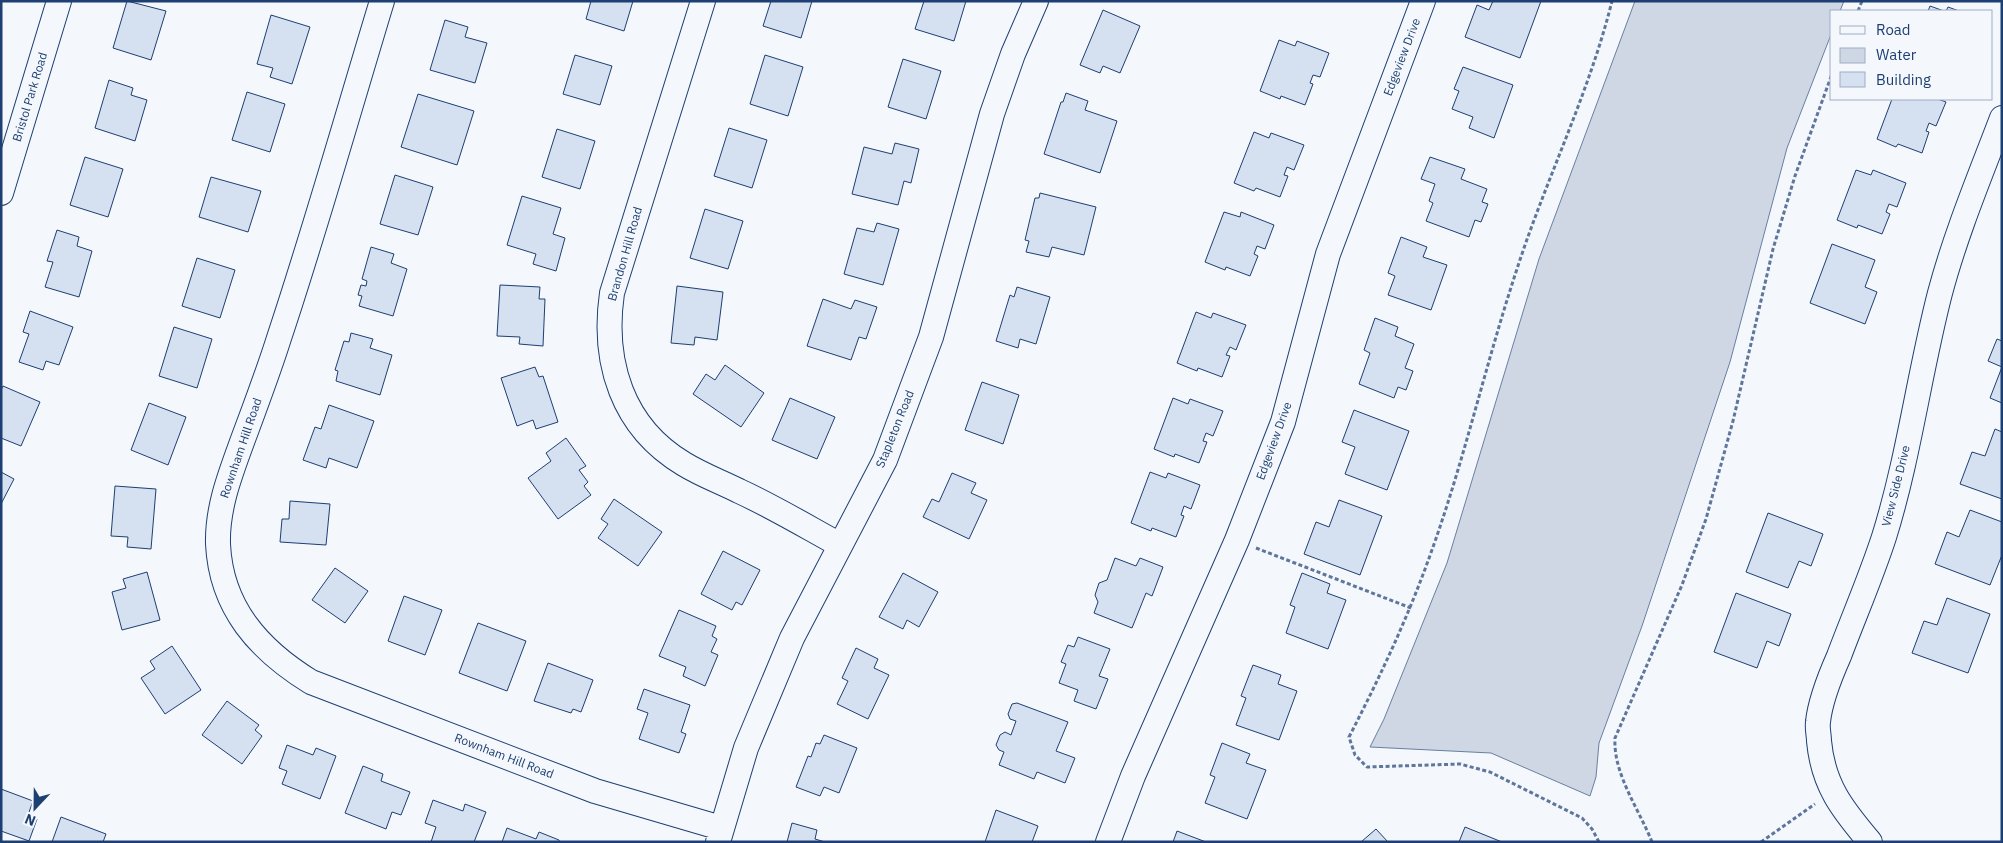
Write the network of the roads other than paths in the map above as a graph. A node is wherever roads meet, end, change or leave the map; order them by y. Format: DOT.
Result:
graph roads {
  1 [pos="59,1"];
  2 [pos="382,1"];
  3 [pos="703,1"];
  4 [pos="1036,1"];
  5 [pos="1423,1"];
  6 [pos="2002,118"];
  7 [pos="1,193"];
  8 [pos="840,545"];
  9 [pos="719,835"];
  10 [pos="1108,842"];
  11 [pos="1870,842"];
  1 -- 7 [label="street, Bristol Park Road"];
  2 -- 9 [label="street, Rownham Hill Road"];
  3 -- 8 [label="street, Brandon Hill Road"];
  4 -- 8 [label="street, Stapleton Road"];
  5 -- 10 [label="street, Edgeview Drive"];
  6 -- 11 [label="street, View Side Drive"];
  8 -- 9 [label="street, Stapleton Road"];
}
